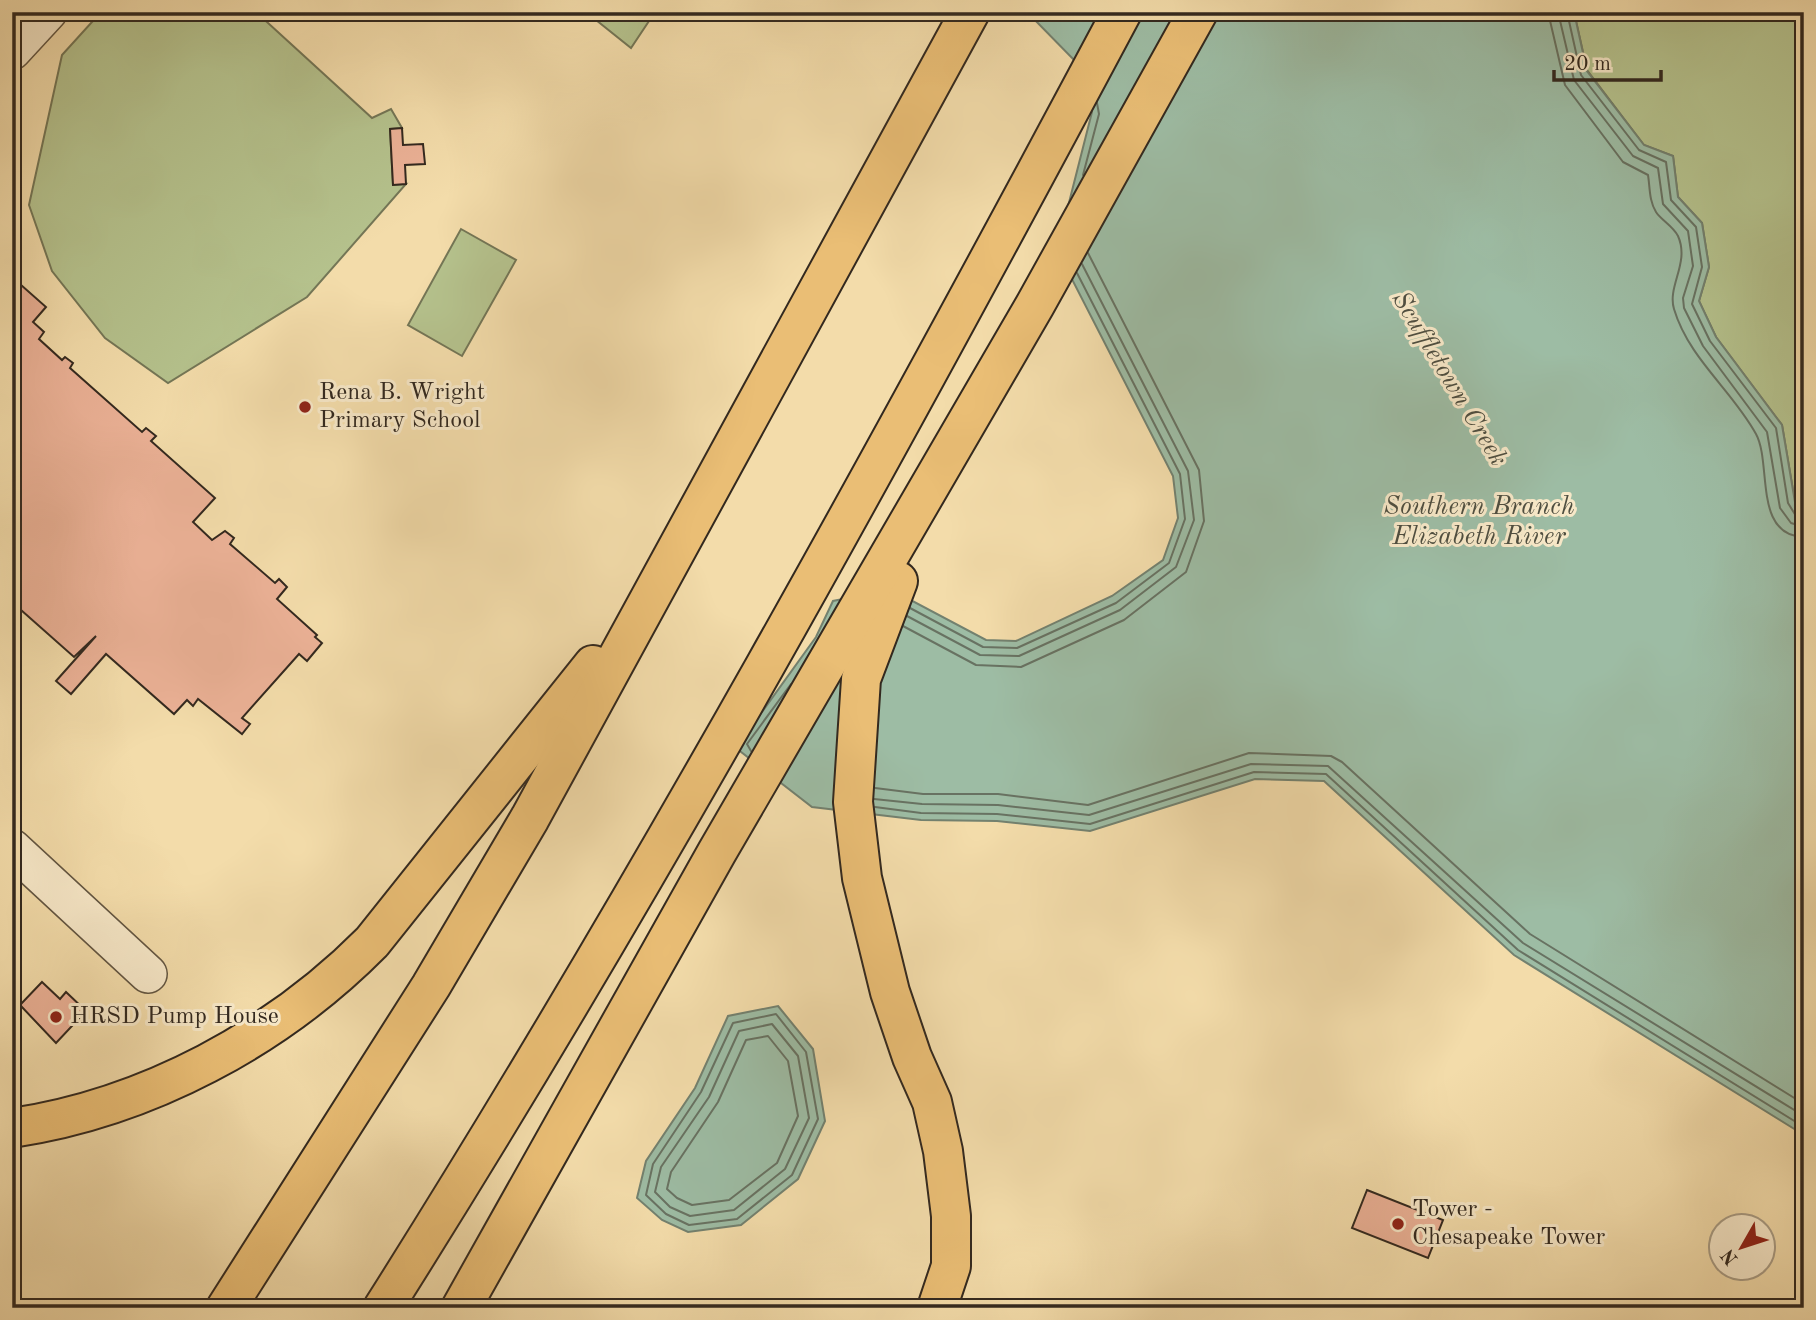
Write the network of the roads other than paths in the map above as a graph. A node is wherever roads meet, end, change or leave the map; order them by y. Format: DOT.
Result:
graph roads {
  1 [pos="48,12"];
  2 [pos="970,12"];
  3 [pos="1122,12"];
  4 [pos="1198,12"];
  5 [pos="12,51"];
  6 [pos="941,471"];
  7 [pos="651,592"];
  8 [pos="12,848"];
  9 [pos="148,974"];
  10 [pos="12,1128"];
  11 [pos="226,1308"];
  12 [pos="383,1308"];
  13 [pos="461,1308"];
  14 [pos="937,1308"];
  1 -- 5 [label="street"];
  2 -- 7 [label="highway"];
  3 -- 12 [label="highway"];
  4 -- 6 [label="highway"];
  6 -- 13 [label="highway"];
  6 -- 14 [label="highway"];
  7 -- 10 [label="highway"];
  7 -- 11 [label="highway"];
  8 -- 9 [label="street"];
}
